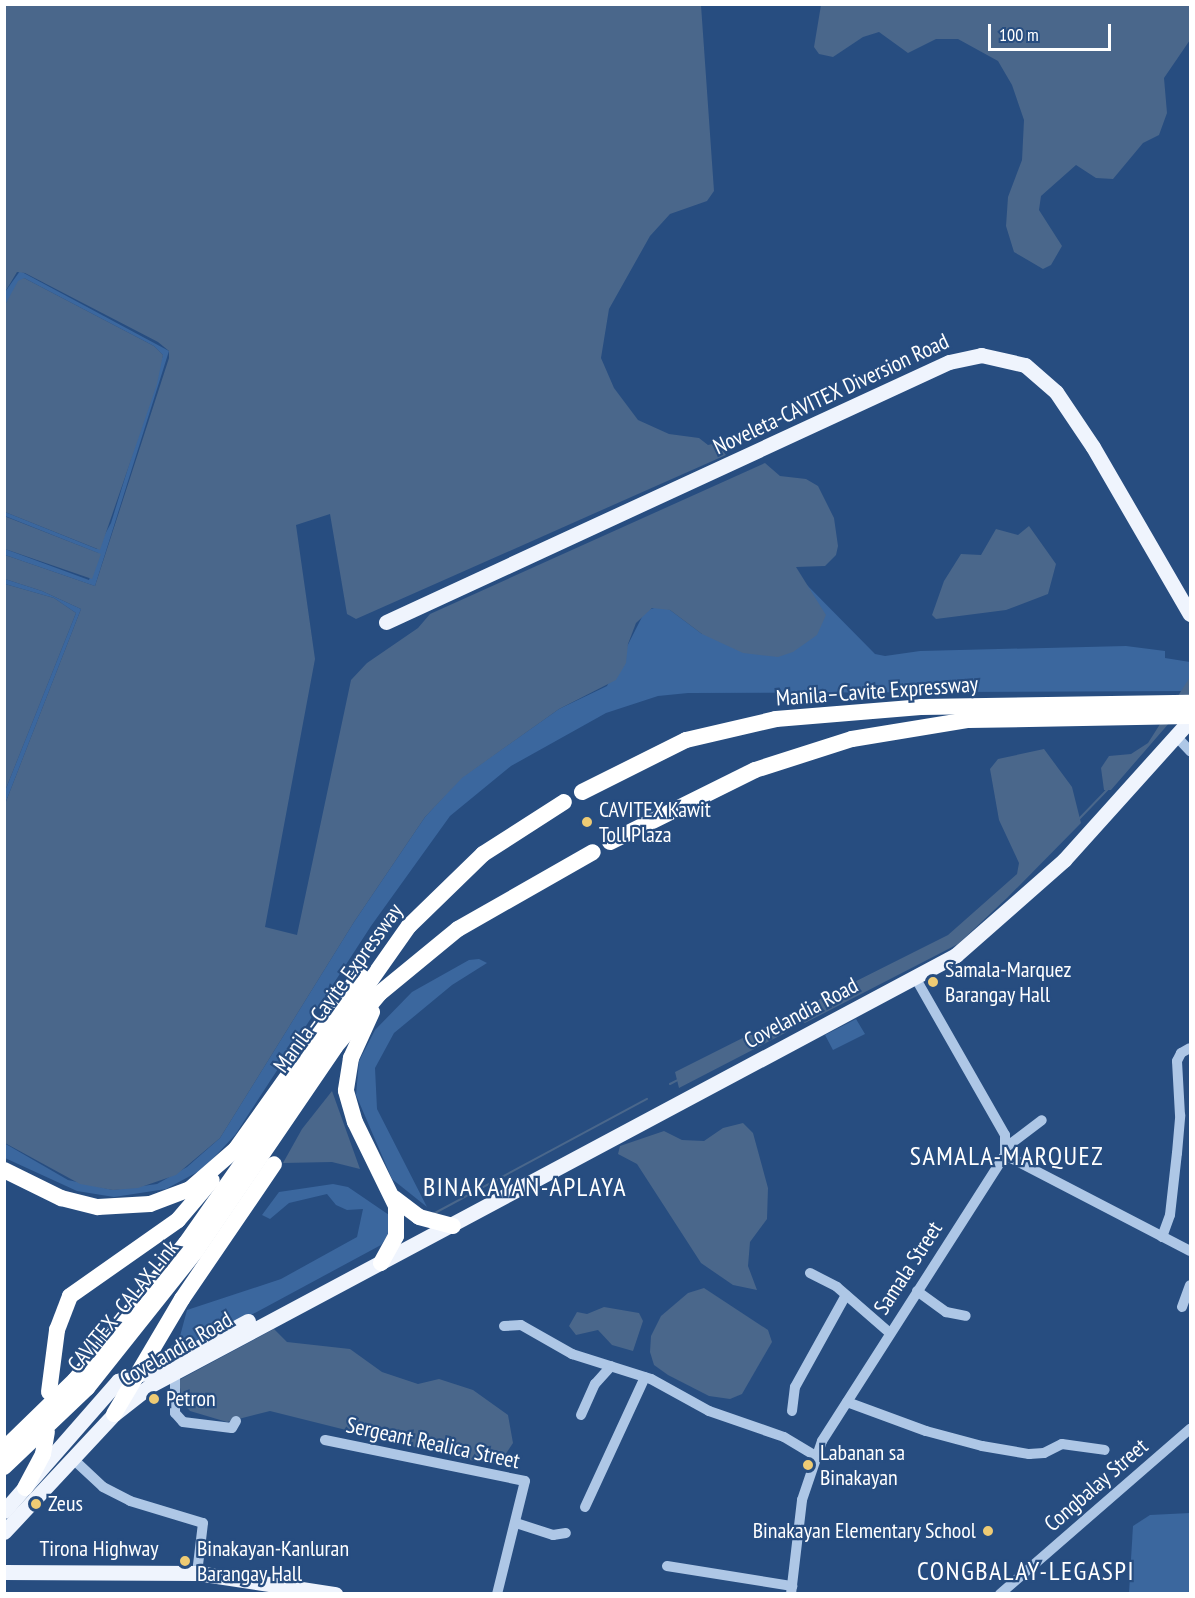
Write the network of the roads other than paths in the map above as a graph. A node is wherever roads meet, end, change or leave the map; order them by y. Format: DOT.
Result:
graph roads {
  1 [pos="1191,615"];
  2 [pos="386,622"];
  3 [pos="1191,703"];
  4 [pos="1148,710"];
  5 [pos="1187,724"];
  6 [pos="1191,751"];
  7 [pos="582,792"];
  8 [pos="564,802"];
  9 [pos="610,842"];
  10 [pos="593,852"];
  11 [pos="389,950"];
  12 [pos="916,979"];
  13 [pos="380,993"];
  14 [pos="1191,1048"];
  15 [pos="1042,1120"];
  16 [pos="1005,1152"];
  17 [pos="229,1158"];
  18 [pos="261,1158"];
  19 [pos="4,1170"];
  20 [pos="394,1198"];
  21 [pos="453,1226"];
  22 [pos="1162,1237"];
  23 [pos="1189,1247"];
  24 [pos="377,1265"];
  25 [pos="810,1274"];
  26 [pos="1191,1285"];
  27 [pos="917,1292"];
  28 [pos="846,1294"];
  29 [pos="1182,1307"];
  30 [pos="966,1316"];
  31 [pos="504,1326"];
  32 [pos="890,1333"];
  33 [pos="611,1366"];
  34 [pos="175,1371"];
  35 [pos="136,1373"];
  36 [pos="645,1377"];
  37 [pos="81,1384"];
  38 [pos="49,1392"];
  39 [pos="847,1402"];
  40 [pos="792,1411"];
  41 [pos="114,1414"];
  42 [pos="581,1414"];
  43 [pos="236,1421"];
  44 [pos="1191,1429"];
  45 [pos="47,1432"];
  46 [pos="326,1440"];
  47 [pos="4,1449"];
  48 [pos="1105,1450"];
  49 [pos="816,1456"];
  50 [pos="72,1458"];
  51 [pos="4,1467"];
  52 [pos="26,1488"];
  53 [pos="585,1507"];
  54 [pos="4,1511"];
  55 [pos="516,1523"];
  56 [pos="4,1532"];
  57 [pos="567,1533"];
  58 [pos="667,1566"];
  59 [pos="4,1572"];
  60 [pos="197,1573"];
  61 [pos="792,1590"];
  62 [pos="335,1593"];
  63 [pos="497,1593"];
  64 [pos="1000,1593"];
  1 -- 2 [label="main road, Noveleta-CAVITEX Diversion Road"];
  3 -- 4 [label="highway, Manila–Cavite Expressway"];
  4 -- 5 [label="highway, Manila–Cavite Expressway"];
  4 -- 7 [label="highway, Manila–Cavite Expressway"];
  4 -- 9 [label="highway, Manila–Cavite Expressway"];
  5 -- 6 [label="street"];
  5 -- 12 [label="main road, Covelandia Road"];
  8 -- 11 [label="highway, Manila–Cavite Expressway"];
  10 -- 13 [label="highway, Manila–Cavite Expressway"];
  11 -- 17 [label="highway"];
  11 -- 18 [label="highway, Manila–Cavite Expressway"];
  12 -- 16 [label="street"];
  12 -- 21 [label="main road, Covelandia Road"];
  13 -- 18 [label="highway, Manila–Cavite Expressway"];
  13 -- 20 [label="highway"];
  14 -- 22 [label="street"];
  15 -- 16 [label="street"];
  16 -- 22 [label="street"];
  16 -- 27 [label="street, Samala Street"];
  17 -- 19 [label="highway"];
  17 -- 38 [label="highway"];
  18 -- 35 [label="highway"];
  18 -- 37 [label="highway, CAVITEX–CALAX Link"];
  20 -- 21 [label="highway"];
  20 -- 24 [label="highway"];
  21 -- 24 [label="main road, Covelandia Road"];
  22 -- 23 [label="street"];
  24 -- 34 [label="main road, Covelandia Road"];
  24 -- 35 [label="main road, Covelandia Road"];
  25 -- 28 [label="street"];
  26 -- 29 [label="street"];
  27 -- 30 [label="street"];
  27 -- 32 [label="street, Samala Street"];
  28 -- 32 [label="street"];
  28 -- 40 [label="street"];
  31 -- 33 [label="street"];
  32 -- 39 [label="street, Samala Street"];
  33 -- 36 [label="street"];
  33 -- 42 [label="street"];
  34 -- 41 [label="main road, Covelandia Road"];
  34 -- 43 [label="street"];
  35 -- 41 [label="highway"];
  35 -- 52 [label="main road, Covelandia Road"];
  36 -- 49 [label="street"];
  36 -- 53 [label="street"];
  37 -- 47 [label="highway, CAVITEX–CALAX Link, bridge"];
  37 -- 51 [label="highway, CAVITEX–CALAX Link, bridge"];
  39 -- 48 [label="street"];
  39 -- 49 [label="street, Samala Street"];
  41 -- 50 [label="main road, Covelandia Road"];
  44 -- 64 [label="street, Congbalay Street"];
  45 -- 52 [label="highway"];
  46 -- 55 [label="street, Sergeant Realica Street"];
  49 -- 61 [label="street, Samala Street"];
  50 -- 56 [label="main road, Covelandia Road"];
  50 -- 60 [label="street"];
  52 -- 54 [label="main road, Covelandia Road"];
  55 -- 57 [label="street"];
  55 -- 63 [label="street, Sergeant Realica Street"];
  58 -- 61 [label="street"];
  59 -- 60 [label="main road, Tirona Highway"];
  60 -- 62 [label="main road, Tirona Highway"];
}
